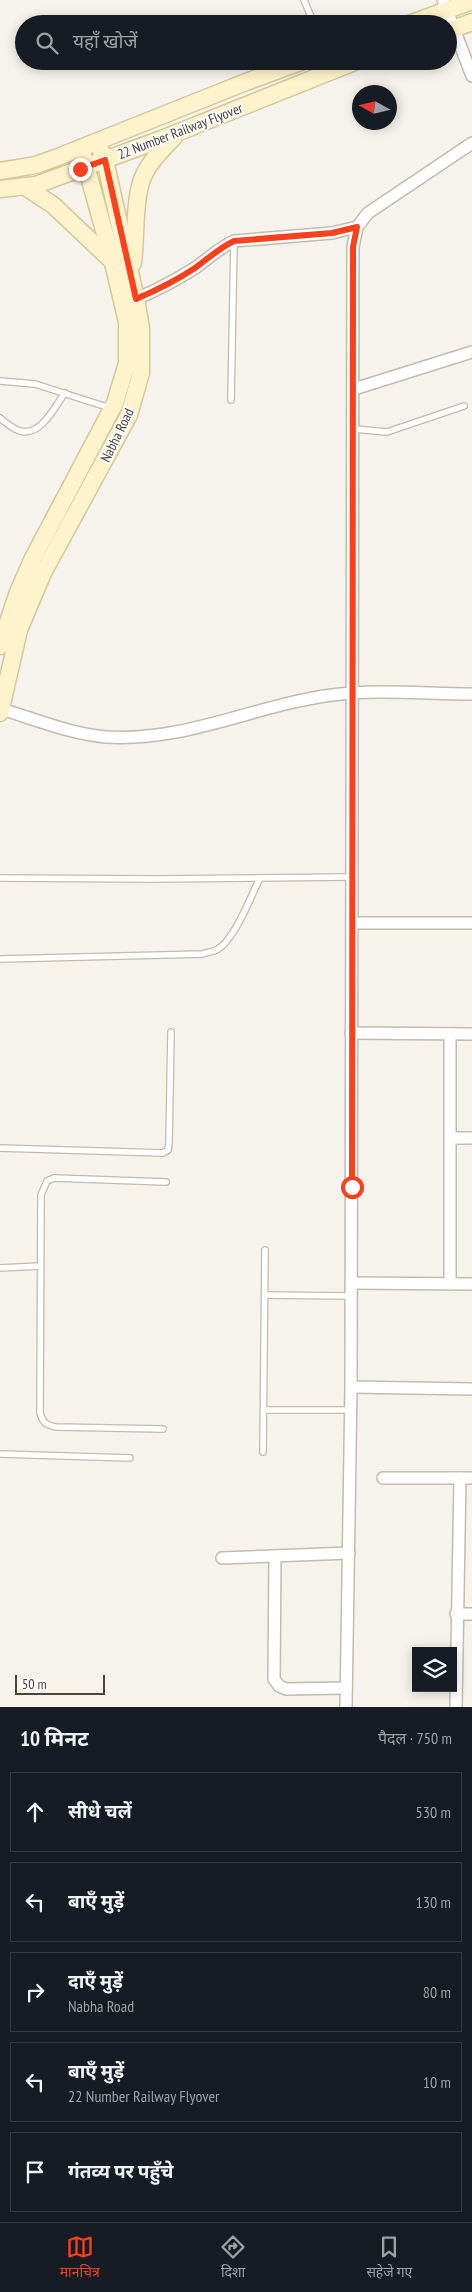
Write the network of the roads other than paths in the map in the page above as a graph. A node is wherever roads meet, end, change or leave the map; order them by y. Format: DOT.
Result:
graph roads {
  1 [pos="304,0"];
  2 [pos="472,1"];
  3 [pos="445,5"];
  4 [pos="310,15"];
  5 [pos="426,15"];
  6 [pos="472,22"];
  7 [pos="457,28"];
  8 [pos="457,42"];
  9 [pos="279,70"];
  10 [pos="334,70"];
  11 [pos="472,76"];
  12 [pos="179,132"];
  13 [pos="97,142"];
  14 [pos="472,143"];
  15 [pos="81,148"];
  16 [pos="105,160"];
  17 [pos="86,166"];
  18 [pos="0,171"];
  19 [pos="24,186"];
  20 [pos="0,189"];
  21 [pos="357,227"];
  22 [pos="234,241"];
  23 [pos="113,263"];
  24 [pos="131,277"];
  25 [pos="136,299"];
  26 [pos="472,352"];
  27 [pos="0,381"];
  28 [pos="354,389"];
  29 [pos="65,392"];
  30 [pos="231,400"];
  31 [pos="464,406"];
  32 [pos="112,409"];
  33 [pos="129,415"];
  34 [pos="0,418"];
  35 [pos="354,429"];
  36 [pos="0,646"];
  37 [pos="353,692"];
  38 [pos="472,694"];
  39 [pos="0,709"];
  40 [pos="0,714"];
  41 [pos="351,877"];
  42 [pos="0,878"];
  43 [pos="260,878"];
  44 [pos="352,923"];
  45 [pos="472,923"];
  46 [pos="0,959"];
  47 [pos="171,1032"];
  48 [pos="351,1033"];
  49 [pos="450,1034"];
  50 [pos="472,1034"];
  51 [pos="450,1138"];
  52 [pos="472,1138"];
  53 [pos="0,1148"];
  54 [pos="166,1182"];
  55 [pos="265,1250"];
  56 [pos="40,1266"];
  57 [pos="0,1268"];
  58 [pos="351,1283"];
  59 [pos="450,1284"];
  60 [pos="472,1284"];
  61 [pos="265,1295"];
  62 [pos="351,1296"];
  63 [pos="351,1386"];
  64 [pos="472,1388"];
  65 [pos="264,1410"];
  66 [pos="350,1410"];
  67 [pos="163,1429"];
  68 [pos="263,1452"];
  69 [pos="0,1454"];
  70 [pos="130,1458"];
  71 [pos="383,1478"];
  72 [pos="460,1478"];
  73 [pos="472,1478"];
  74 [pos="349,1553"];
  75 [pos="276,1556"];
  76 [pos="222,1558"];
  77 [pos="456,1614"];
  78 [pos="472,1614"];
  79 [pos="346,1688"];
  80 [pos="346,1707"];
  81 [pos="456,1707"];
  1 -- 4 [label="lane"];
  2 -- 3 [label="main road"];
  3 -- 5 [label="main road"];
  6 -- 7 [label="main road"];
  8 -- 11 [label="street"];
  9 -- 13 [label="main road, 22 Number Railway Flyover"];
  10 -- 12 [label="main road, 22 Number Railway Flyover"];
  12 -- 16 [label="main road, 22 Number Railway Flyover"];
  12 -- 24 [label="main road"];
  13 -- 15 [label="main road, 22 Number Railway Flyover"];
  13 -- 16 [label="main road, Nabha Road"];
  14 -- 21 [label="street"];
  15 -- 17 [label="main road, Nabha Road"];
  15 -- 18 [label="main road, 22 Number Railway Flyover"];
  16 -- 17 [label="main road, 22 Number Railway Flyover"];
  16 -- 24 [label="main road, Nabha Road"];
  17 -- 19 [label="main road, 22 Number Railway Flyover"];
  17 -- 23 [label="main road, Nabha Road"];
  19 -- 20 [label="main road, 22 Number Railway Flyover"];
  19 -- 23 [label="main road"];
  21 -- 22 [label="street"];
  21 -- 28 [label="street"];
  22 -- 25 [label="street"];
  22 -- 30 [label="lane"];
  23 -- 32 [label="main road, Nabha Road"];
  24 -- 25 [label="main road, Nabha Road"];
  25 -- 33 [label="main road, Nabha Road"];
  26 -- 28 [label="street"];
  27 -- 29 [label="lane"];
  28 -- 35 [label="street"];
  29 -- 32 [label="lane"];
  29 -- 34 [label="lane"];
  31 -- 35 [label="lane"];
  32 -- 33 [label="lane"];
  32 -- 36 [label="main road, Nabha Road"];
  33 -- 39 [label="main road, Nabha Road"];
  35 -- 37 [label="street"];
  37 -- 38 [label="street"];
  37 -- 39 [label="street"];
  37 -- 41 [label="street"];
  39 -- 40 [label="main road, Nabha Road"];
  41 -- 43 [label="lane"];
  41 -- 44 [label="street"];
  42 -- 43 [label="lane"];
  43 -- 46 [label="lane"];
  44 -- 45 [label="street"];
  44 -- 48 [label="street"];
  47 -- 53 [label="lane"];
  48 -- 49 [label="street"];
  48 -- 58 [label="street"];
  49 -- 50 [label="street"];
  49 -- 51 [label="street"];
  51 -- 52 [label="street"];
  51 -- 59 [label="street"];
  54 -- 56 [label="lane"];
  55 -- 61 [label="lane"];
  56 -- 57 [label="lane"];
  56 -- 67 [label="lane"];
  58 -- 59 [label="street"];
  58 -- 62 [label="street"];
  59 -- 60 [label="street"];
  61 -- 62 [label="lane"];
  61 -- 65 [label="lane"];
  62 -- 63 [label="street"];
  63 -- 64 [label="street"];
  63 -- 66 [label="street"];
  65 -- 66 [label="lane"];
  65 -- 68 [label="lane"];
  66 -- 74 [label="street"];
  69 -- 70 [label="lane"];
  71 -- 72 [label="street"];
  72 -- 73 [label="street"];
  72 -- 77 [label="street"];
  74 -- 75 [label="street"];
  74 -- 79 [label="street"];
  75 -- 76 [label="street"];
  75 -- 79 [label="street"];
  77 -- 78 [label="street"];
  77 -- 81 [label="street"];
  79 -- 80 [label="street"];
}
